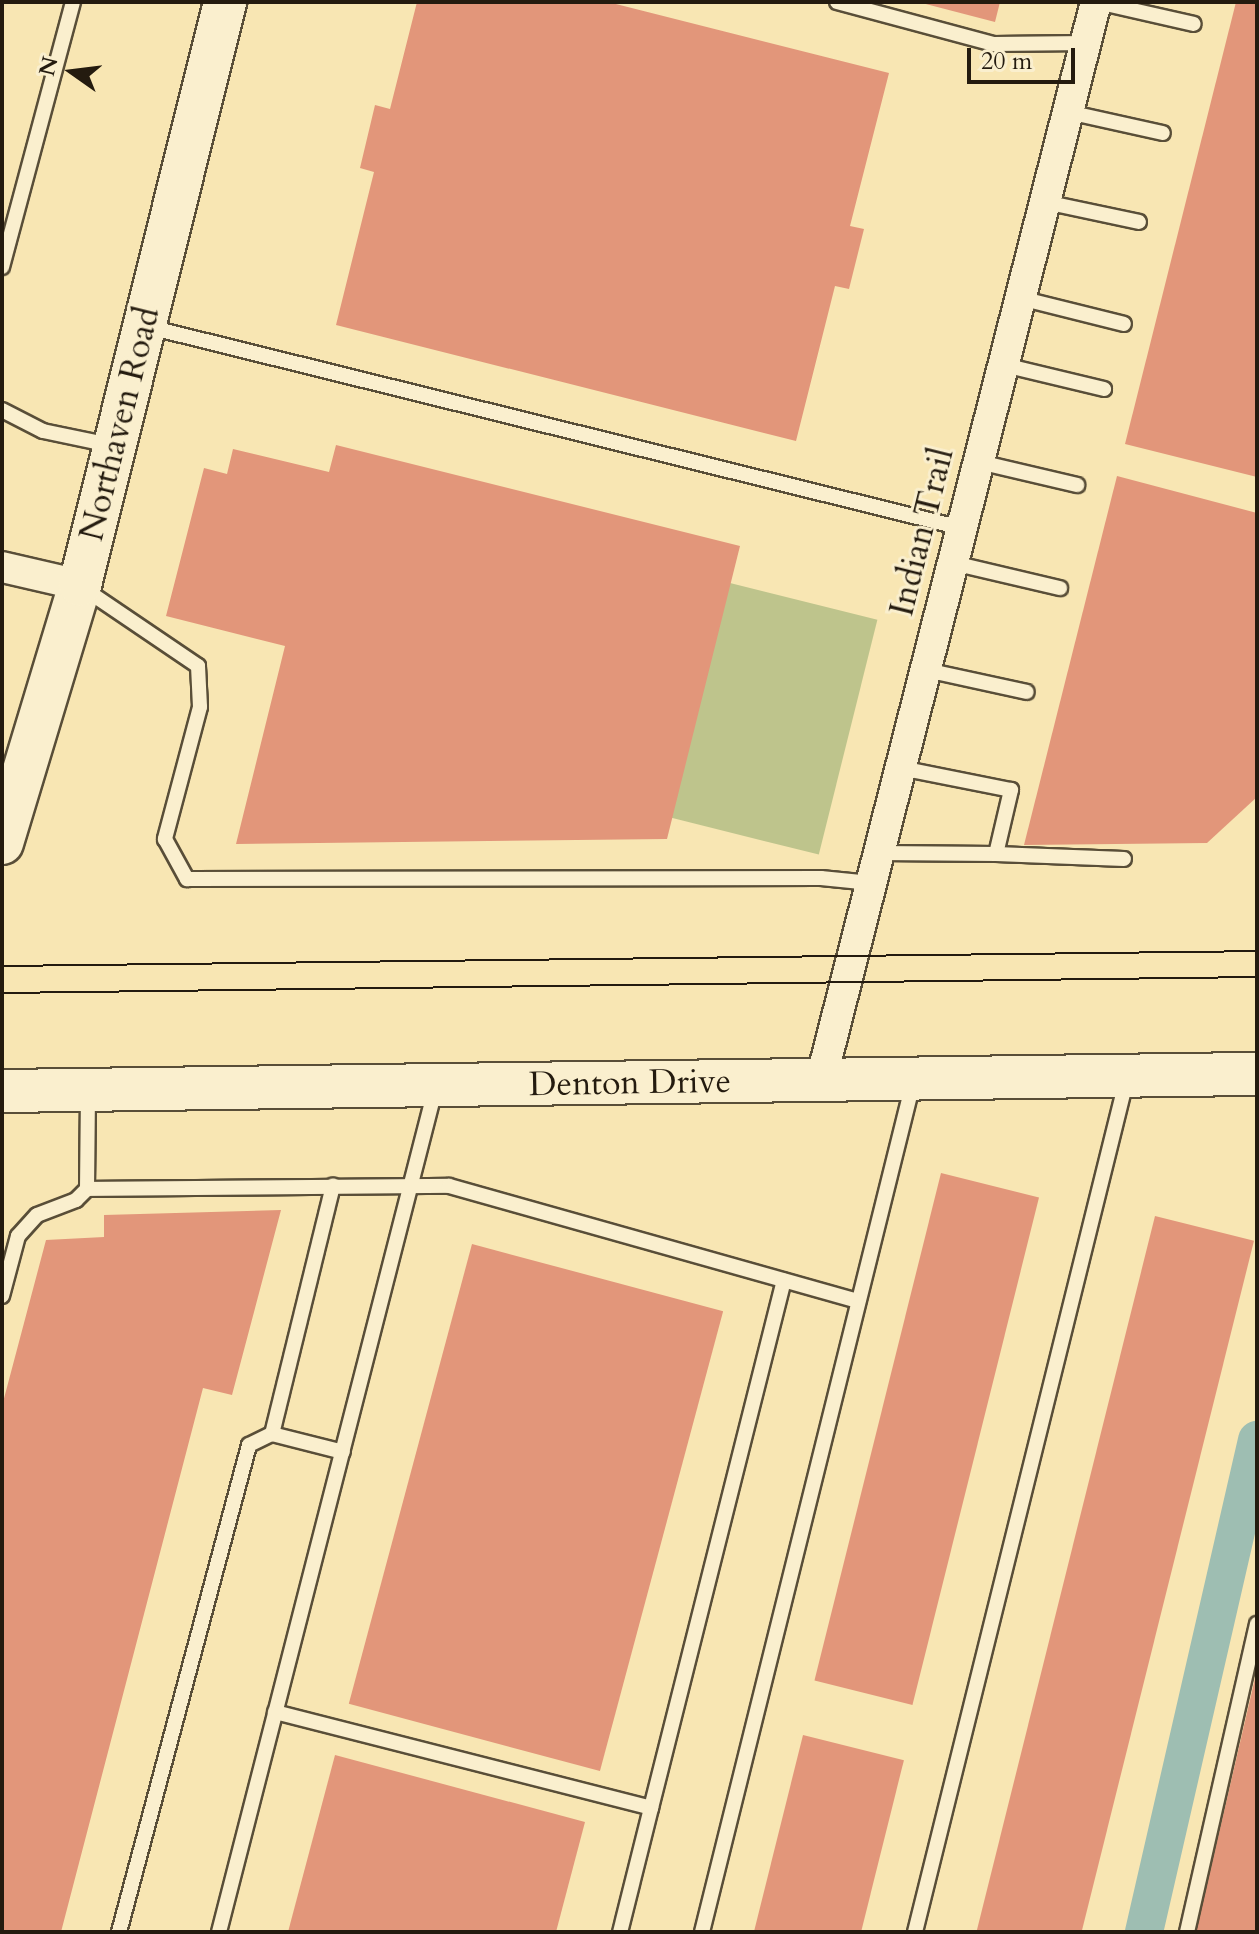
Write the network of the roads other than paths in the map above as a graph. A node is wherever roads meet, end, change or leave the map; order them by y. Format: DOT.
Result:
graph roads {
  1 [pos="73,2"];
  2 [pos="225,2"];
  3 [pos="837,2"];
  4 [pos="1096,2"];
  5 [pos="1194,24"];
  6 [pos="1086,43"];
  7 [pos="1068,112"];
  8 [pos="1163,133"];
  9 [pos="1045,202"];
  10 [pos="1139,222"];
  11 [pos="2,267"];
  12 [pos="1020,298"];
  13 [pos="1124,324"];
  14 [pos="144,326"];
  15 [pos="1004,365"];
  16 [pos="1104,389"];
  17 [pos="2,410"];
  18 [pos="114,445"];
  19 [pos="979,462"];
  20 [pos="1077,485"];
  21 [pos="962,528"];
  22 [pos="953,563"];
  23 [pos="2,567"];
  24 [pos="80,585"];
  25 [pos="1060,588"];
  26 [pos="926,670"];
  27 [pos="1027,692"];
  28 [pos="901,768"];
  29 [pos="13,776"];
  30 [pos="2,843"];
  31 [pos="879,853"];
  32 [pos="996,854"];
  33 [pos="1124,859"];
  34 [pos="871,883"];
  35 [pos="1251,1074"];
  36 [pos="1128,1076"];
  37 [pos="914,1079"];
  38 [pos="821,1080"];
  39 [pos="436,1086"];
  40 [pos="88,1090"];
  41 [pos="2,1091"];
  42 [pos="412,1183"];
  43 [pos="333,1185"];
  44 [pos="87,1189"];
  45 [pos="784,1280"];
  46 [pos="2,1296"];
  47 [pos="858,1301"];
  48 [pos="272,1434"];
  49 [pos="343,1452"];
  50 [pos="1257,1624"];
  51 [pos="275,1712"];
  52 [pos="651,1808"];
  53 [pos="119,1932"];
  54 [pos="219,1932"];
  55 [pos="620,1932"];
  56 [pos="702,1932"];
  57 [pos="915,1932"];
  58 [pos="1187,1932"];
  1 -- 11 [label="lane"];
  2 -- 14 [label="street, Northaven Road"];
  3 -- 6 [label="lane"];
  4 -- 5 [label="lane"];
  4 -- 6 [label="street, Indian Trail"];
  6 -- 7 [label="street, Indian Trail"];
  7 -- 8 [label="lane"];
  7 -- 9 [label="street, Indian Trail"];
  9 -- 10 [label="lane"];
  9 -- 12 [label="street, Indian Trail"];
  12 -- 13 [label="lane"];
  12 -- 15 [label="street, Indian Trail"];
  14 -- 18 [label="street, Northaven Road"];
  14 -- 21 [label="lane"];
  15 -- 16 [label="lane"];
  15 -- 19 [label="street, Indian Trail"];
  17 -- 18 [label="lane"];
  18 -- 24 [label="street, Northaven Road"];
  19 -- 20 [label="lane"];
  19 -- 21 [label="street, Indian Trail"];
  21 -- 22 [label="street, Indian Trail"];
  22 -- 25 [label="lane"];
  22 -- 26 [label="street, Indian Trail"];
  23 -- 24 [label="street"];
  24 -- 29 [label="street, Northaven Road"];
  24 -- 34 [label="lane"];
  26 -- 27 [label="lane"];
  26 -- 28 [label="street, Indian Trail"];
  28 -- 31 [label="street, Indian Trail"];
  28 -- 32 [label="lane"];
  29 -- 30 [label="street, Northaven Road"];
  31 -- 32 [label="lane"];
  31 -- 34 [label="street, Indian Trail"];
  32 -- 33 [label="lane"];
  34 -- 38 [label="street, Indian Trail"];
  35 -- 36 [label="street, Denton Drive"];
  36 -- 37 [label="street, Denton Drive"];
  36 -- 57 [label="lane"];
  37 -- 38 [label="street, Denton Drive"];
  37 -- 47 [label="lane"];
  38 -- 39 [label="street, Denton Drive"];
  39 -- 40 [label="street, Denton Drive"];
  39 -- 42 [label="lane"];
  40 -- 41 [label="street, Denton Drive"];
  40 -- 44 [label="lane"];
  42 -- 43 [label="lane"];
  42 -- 45 [label="lane"];
  42 -- 49 [label="lane"];
  43 -- 44 [label="lane"];
  43 -- 48 [label="lane"];
  44 -- 46 [label="lane"];
  45 -- 47 [label="lane"];
  45 -- 52 [label="lane"];
  47 -- 56 [label="lane"];
  48 -- 49 [label="lane"];
  48 -- 53 [label="lane"];
  49 -- 51 [label="lane"];
  50 -- 58 [label="lane"];
  51 -- 52 [label="lane"];
  51 -- 54 [label="lane"];
  52 -- 55 [label="lane"];
}
